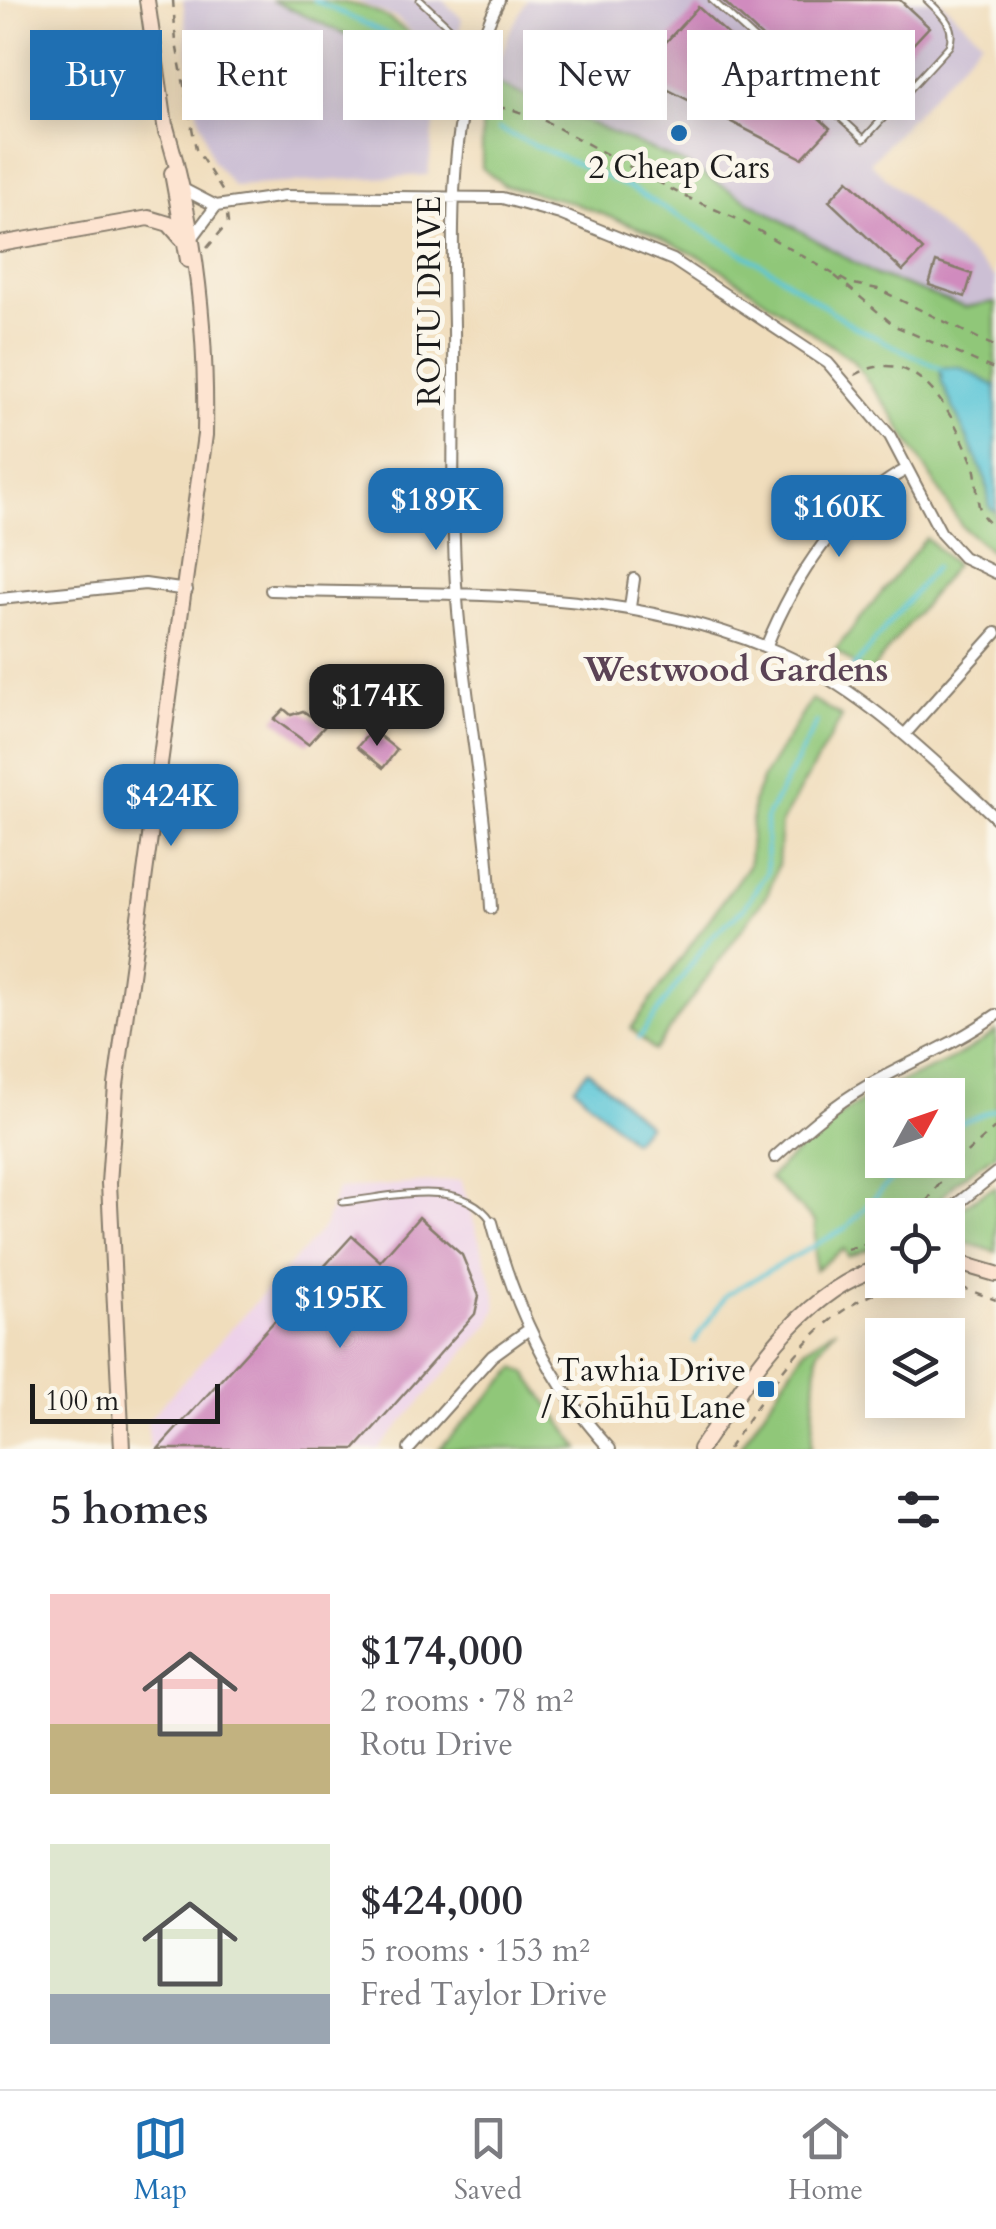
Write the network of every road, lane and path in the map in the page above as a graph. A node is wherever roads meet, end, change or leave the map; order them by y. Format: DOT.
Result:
graph roads {
  1 [pos="147,0"];
  2 [pos="173,0"];
  3 [pos="420,0"];
  4 [pos="499,0"];
  5 [pos="712,0"];
  6 [pos="927,0"];
  7 [pos="452,30"];
  8 [pos="485,30"];
  9 [pos="503,108"];
  10 [pos="460,120"];
  11 [pos="180,190"];
  12 [pos="454,196"];
  13 [pos="220,202"];
  14 [pos="227,213"];
  15 [pos="149,218"];
  16 [pos="189,240"];
  17 [pos="0,244"];
  18 [pos="204,253"];
  19 [pos="834,274"];
  20 [pos="996,347"];
  21 [pos="996,370"];
  22 [pos="855,375"];
  23 [pos="907,468"];
  24 [pos="996,526"];
  25 [pos="996,574"];
  26 [pos="634,579"];
  27 [pos="187,590"];
  28 [pos="272,590"];
  29 [pos="457,597"];
  30 [pos="0,599"];
  31 [pos="630,606"];
  32 [pos="996,633"];
  33 [pos="766,647"];
  34 [pos="905,734"];
  35 [pos="996,818"];
  36 [pos="490,908"];
  37 [pos="996,1015"];
  38 [pos="996,1126"];
  39 [pos="775,1157"];
  40 [pos="996,1173"];
  41 [pos="930,1198"];
  42 [pos="964,1198"];
  43 [pos="342,1202"];
  44 [pos="492,1222"];
  45 [pos="865,1244"];
  46 [pos="847,1249"];
  47 [pos="965,1265"];
  48 [pos="996,1274"];
  49 [pos="865,1276"];
  50 [pos="965,1289"];
  51 [pos="869,1298"];
  52 [pos="996,1300"];
  53 [pos="528,1330"];
  54 [pos="122,1449"];
  55 [pos="409,1449"];
  56 [pos="610,1449"];
  57 [pos="700,1449"];
  58 [pos="728,1449"];
  1 -- 11 [label="main road"];
  2 -- 13 [label="path"];
  3 -- 7 [label="lane"];
  4 -- 8 [label="street, ROTU DRIVE"];
  5 -- 6 [label="lane"];
  9 -- 19 [label="path"];
  10 -- 12 [label="street, ROTU DRIVE"];
  11 -- 13 [label="street"];
  11 -- 15 [label="main road"];
  11 -- 16 [label="main road"];
  12 -- 13 [label="street"];
  12 -- 23 [label="street"];
  12 -- 29 [label="street, ROTU DRIVE"];
  13 -- 16 [label="street"];
  14 -- 18 [label="path"];
  15 -- 16 [label="main road"];
  15 -- 17 [label="main road"];
  16 -- 27 [label="main road"];
  19 -- 20 [label="path"];
  19 -- 21 [label="path"];
  22 -- 24 [label="path"];
  23 -- 25 [label="street"];
  23 -- 33 [label="street"];
  26 -- 31 [label="street"];
  27 -- 30 [label="street"];
  27 -- 54 [label="main road"];
  28 -- 29 [label="street"];
  29 -- 31 [label="street"];
  29 -- 36 [label="street, ROTU DRIVE"];
  31 -- 33 [label="street"];
  32 -- 34 [label="street"];
  33 -- 34 [label="street"];
  34 -- 35 [label="street"];
  37 -- 39 [label="street"];
  38 -- 41 [label="path"];
  40 -- 42 [label="street"];
  43 -- 44 [label="lane"];
  44 -- 53 [label="street"];
  45 -- 46 [label="path"];
  47 -- 48 [label="main road"];
  49 -- 57 [label="main road"];
  50 -- 52 [label="path"];
  51 -- 58 [label="path"];
  53 -- 55 [label="street"];
  53 -- 56 [label="street"];
}
